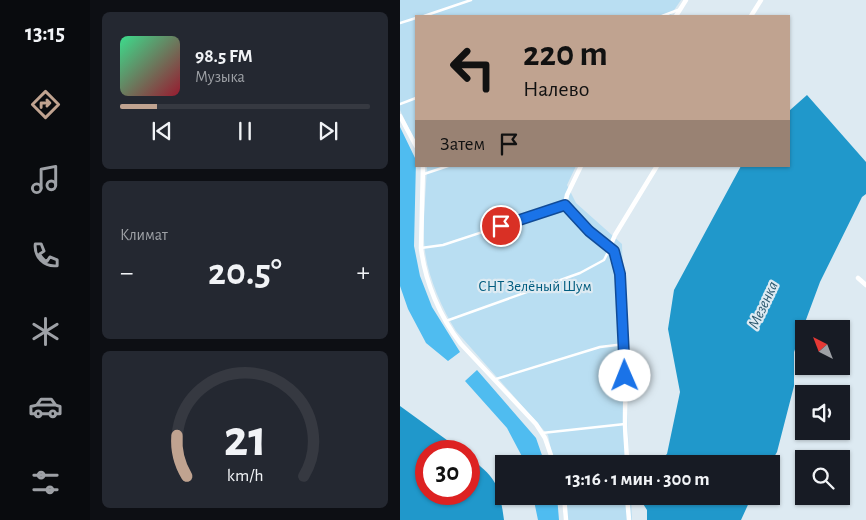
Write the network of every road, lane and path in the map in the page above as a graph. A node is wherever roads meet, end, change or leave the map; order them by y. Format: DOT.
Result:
graph roads {
  1 [pos="471,0"];
  2 [pos="686,0"];
  3 [pos="761,0"];
  4 [pos="680,10"];
  5 [pos="427,15"];
  6 [pos="665,15"];
  7 [pos="677,15"];
  8 [pos="752,15"];
  9 [pos="415,18"];
  10 [pos="400,23"];
  11 [pos="415,98"];
  12 [pos="400,104"];
  13 [pos="400,116"];
  14 [pos="415,144"];
  15 [pos="423,167"];
  16 [pos="445,167"];
  17 [pos="581,167"];
  18 [pos="656,167"];
  19 [pos="423,175"];
  20 [pos="565,205"];
  21 [pos="610,247"];
  22 [pos="421,248"];
  23 [pos="858,278"];
  24 [pos="866,285"];
  25 [pos="446,321"];
  26 [pos="625,344"];
  27 [pos="496,379"];
  28 [pos="625,424"];
  29 [pos="542,432"];
  30 [pos="551,455"];
  31 [pos="627,455"];
  32 [pos="565,505"];
  33 [pos="628,505"];
  34 [pos="566,520"];
  35 [pos="629,520"];
  1 -- 5 [label="lane"];
  2 -- 4 [label="street"];
  3 -- 8 [label="street"];
  4 -- 6 [label="lane"];
  4 -- 7 [label="street"];
  9 -- 10 [label="lane"];
  11 -- 12 [label="lane"];
  13 -- 14 [label="street"];
  15 -- 19 [label="street"];
  16 -- 19 [label="lane"];
  17 -- 20 [label="street"];
  18 -- 21 [label="street"];
  19 -- 22 [label="street"];
  20 -- 21 [label="street"];
  20 -- 22 [label="lane"];
  21 -- 25 [label="lane"];
  21 -- 26 [label="street"];
  22 -- 25 [label="street"];
  23 -- 24 [label="street"];
  25 -- 27 [label="street"];
  26 -- 27 [label="lane"];
  26 -- 28 [label="street"];
  27 -- 29 [label="street"];
  28 -- 29 [label="lane"];
  28 -- 31 [label="street"];
  29 -- 30 [label="street"];
  32 -- 34 [label="street"];
  33 -- 35 [label="street"];
}
